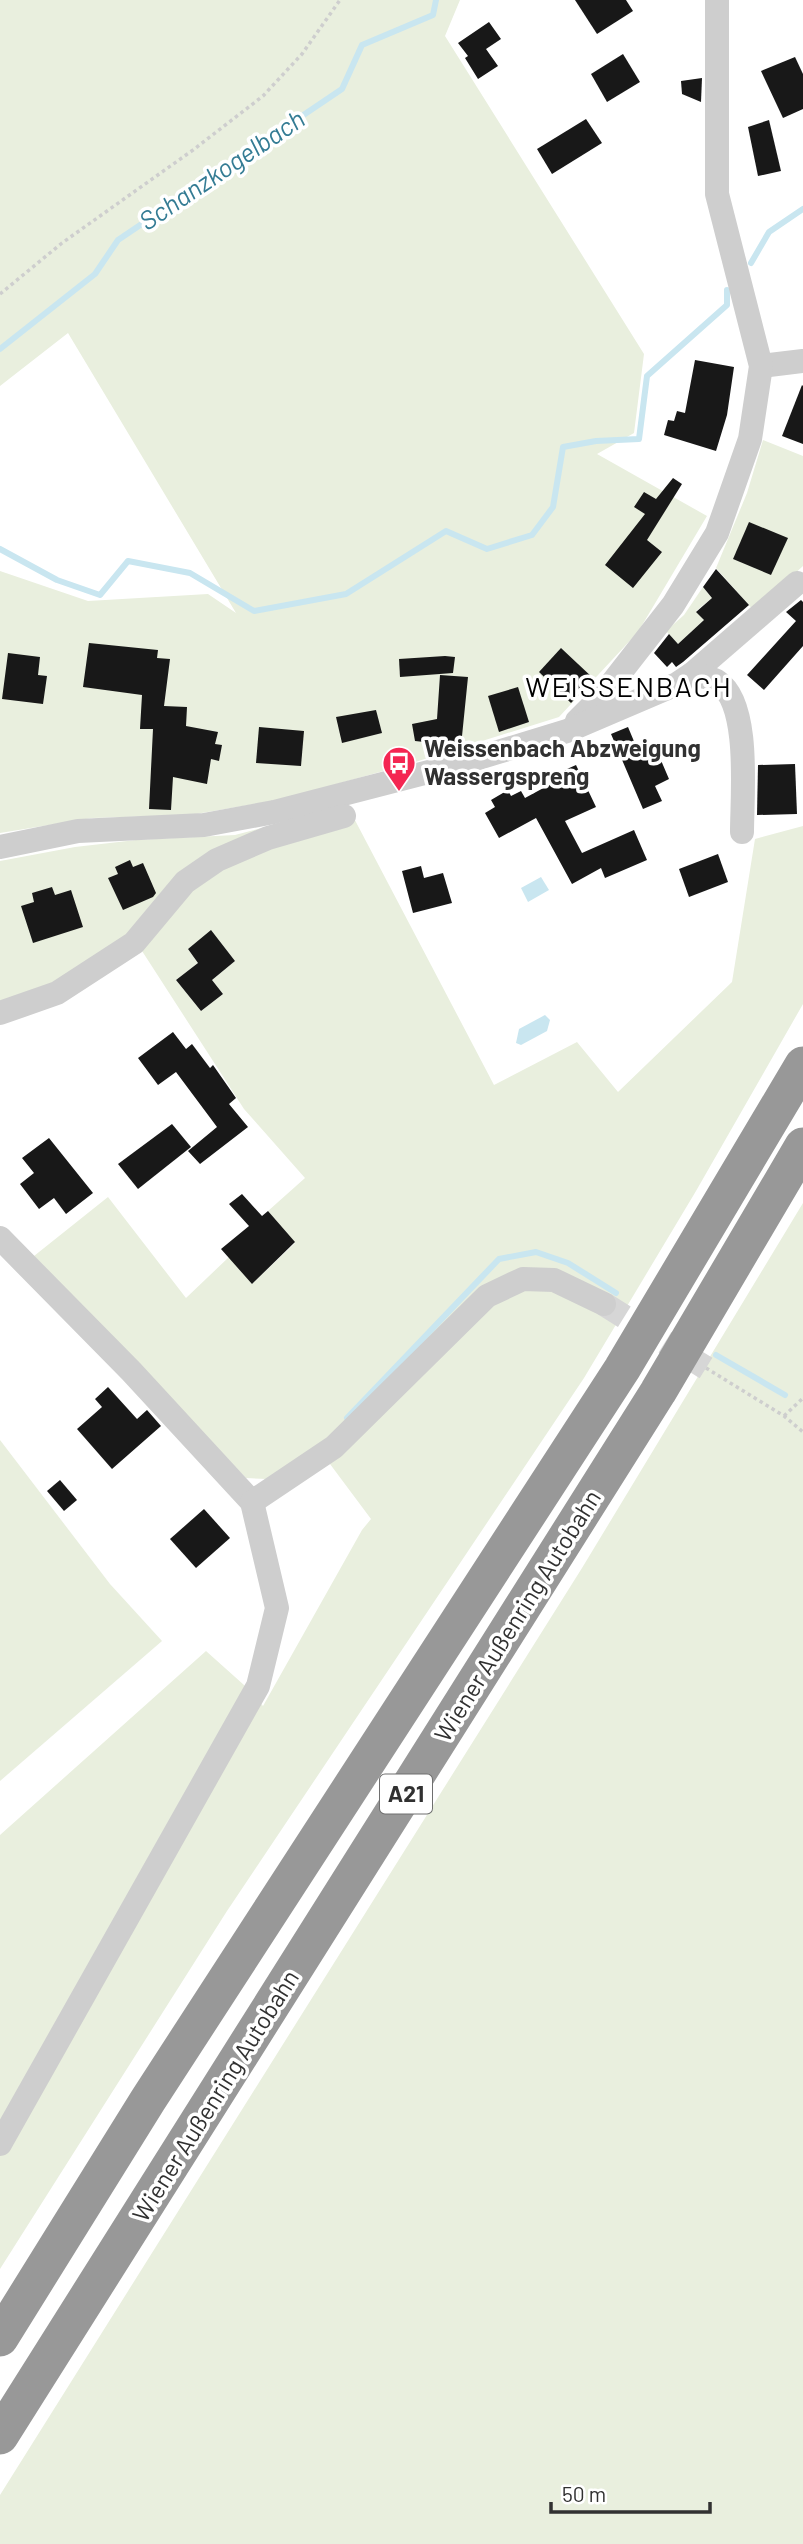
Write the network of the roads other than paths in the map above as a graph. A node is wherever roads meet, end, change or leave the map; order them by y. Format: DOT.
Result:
graph roads {
  1 [pos="717,0"];
  2 [pos="803,361"];
  3 [pos="761,366"];
  4 [pos="797,583"];
  5 [pos="684,679"];
  6 [pos="567,731"];
  7 [pos="344,816"];
  8 [pos="742,832"];
  9 [pos="0,847"];
  10 [pos="0,1013"];
  11 [pos="803,1065"];
  12 [pos="803,1146"];
  13 [pos="0,1238"];
  14 [pos="604,1304"];
  15 [pos="252,1502"];
  16 [pos="0,2144"];
  17 [pos="0,2338"];
  18 [pos="0,2436"];
  1 -- 3 [label="street"];
  2 -- 3 [label="street"];
  3 -- 6 [label="street"];
  4 -- 5 [label="street"];
  5 -- 6 [label="street"];
  5 -- 8 [label="street"];
  6 -- 9 [label="street"];
  7 -- 10 [label="street"];
  11 -- 17 [label="highway, Wiener Außenring Autobahn / A21"];
  12 -- 18 [label="highway, Wiener Außenring Autobahn / A21"];
  13 -- 15 [label="street"];
  14 -- 15 [label="street"];
  15 -- 16 [label="street"];
}
